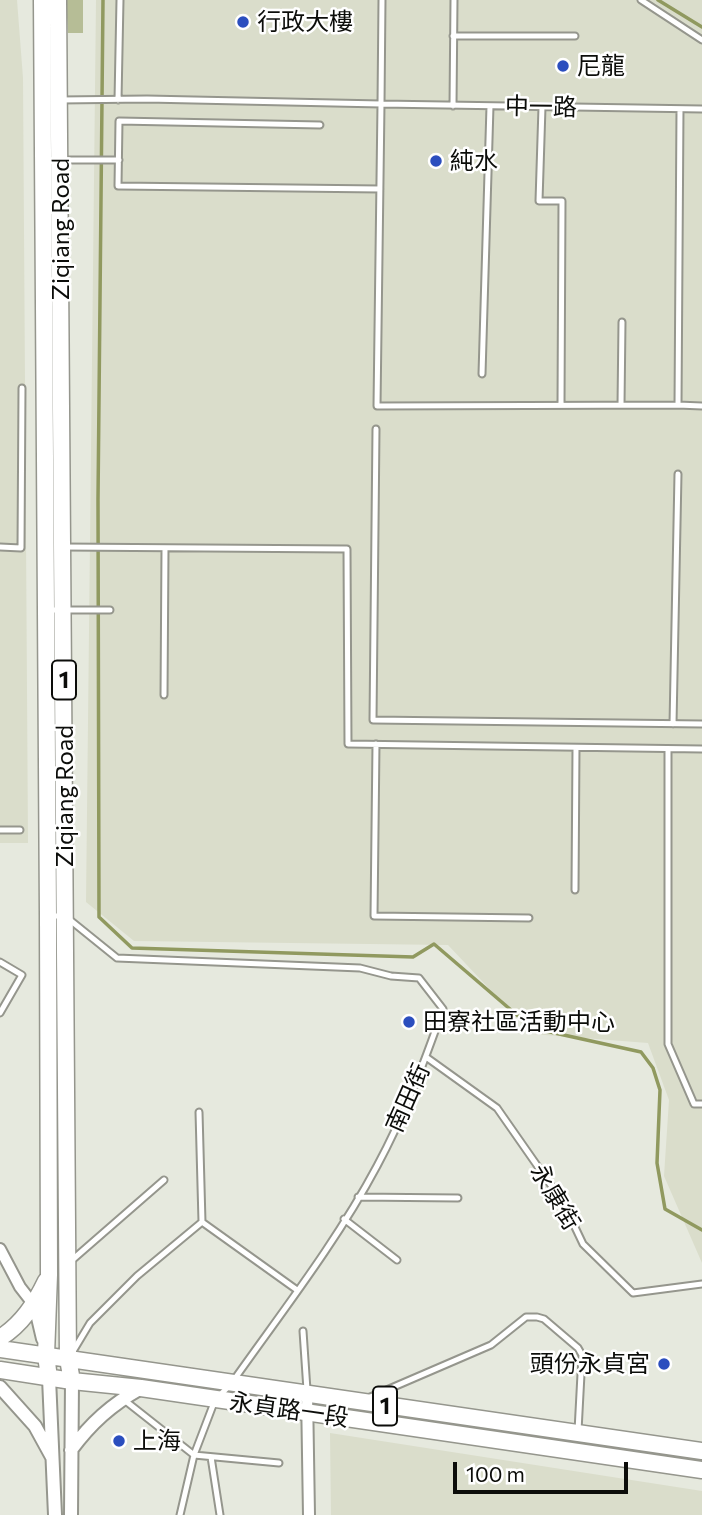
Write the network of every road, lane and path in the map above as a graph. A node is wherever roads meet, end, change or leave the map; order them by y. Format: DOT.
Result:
graph roads {
  1 [pos="42,0"];
  2 [pos="58,0"];
  3 [pos="120,0"];
  4 [pos="382,0"];
  5 [pos="453,0"];
  6 [pos="641,0"];
  7 [pos="453,36"];
  8 [pos="575,36"];
  9 [pos="702,40"];
  10 [pos="43,100"];
  11 [pos="60,100"];
  12 [pos="119,100"];
  13 [pos="381,104"];
  14 [pos="453,106"];
  15 [pos="490,106"];
  16 [pos="542,107"];
  17 [pos="680,109"];
  18 [pos="702,109"];
  19 [pos="320,125"];
  20 [pos="43,160"];
  21 [pos="61,160"];
  22 [pos="119,160"];
  23 [pos="380,189"];
  24 [pos="622,322"];
  25 [pos="482,374"];
  26 [pos="22,388"];
  27 [pos="561,405"];
  28 [pos="621,405"];
  29 [pos="678,405"];
  30 [pos="702,406"];
  31 [pos="376,429"];
  32 [pos="678,474"];
  33 [pos="0,548"];
  34 [pos="55,548"];
  35 [pos="165,549"];
  36 [pos="64,609"];
  37 [pos="47,610"];
  38 [pos="110,610"];
  39 [pos="164,695"];
  40 [pos="673,724"];
  41 [pos="702,724"];
  42 [pos="376,744"];
  43 [pos="576,748"];
  44 [pos="668,749"];
  45 [pos="702,749"];
  46 [pos="0,830"];
  47 [pos="20,830"];
  48 [pos="575,890"];
  49 [pos="48,916"];
  50 [pos="65,916"];
  51 [pos="528,918"];
  52 [pos="0,962"];
  53 [pos="0,1013"];
  54 [pos="426,1057"];
  55 [pos="702,1104"];
  56 [pos="200,1112"];
  57 [pos="164,1180"];
  58 [pos="358,1197"];
  59 [pos="458,1198"];
  60 [pos="344,1219"];
  61 [pos="202,1222"];
  62 [pos="0,1249"];
  63 [pos="397,1260"];
  64 [pos="68,1263"];
  65 [pos="49,1275"];
  66 [pos="702,1284"];
  67 [pos="297,1290"];
  68 [pos="34,1305"];
  69 [pos="303,1331"];
  70 [pos="0,1338"];
  71 [pos="0,1349"];
  72 [pos="46,1355"];
  73 [pos="68,1359"];
  74 [pos="0,1370"];
  75 [pos="49,1378"];
  76 [pos="72,1381"];
  77 [pos="231,1384"];
  78 [pos="0,1387"];
  79 [pos="141,1388"];
  80 [pos="307,1393"];
  81 [pos="122,1398"];
  82 [pos="215,1400"];
  83 [pos="358,1402"];
  84 [pos="307,1413"];
  85 [pos="487,1421"];
  86 [pos="578,1434"];
  87 [pos="485,1438"];
  88 [pos="71,1450"];
  89 [pos="702,1451"];
  90 [pos="194,1455"];
  91 [pos="211,1457"];
  92 [pos="53,1460"];
  93 [pos="279,1463"];
  94 [pos="702,1470"];
  95 [pos="55,1515"];
  96 [pos="71,1515"];
  97 [pos="180,1515"];
  98 [pos="220,1515"];
  99 [pos="309,1515"];
  1 -- 10 [label="main road, Ziqiang Road / 1"];
  2 -- 11 [label="main road, Ziqiang Road / 1"];
  3 -- 12 [label="lane"];
  4 -- 13 [label="lane"];
  5 -- 7 [label="lane"];
  6 -- 9 [label="lane"];
  7 -- 8 [label="lane"];
  7 -- 14 [label="lane"];
  10 -- 11 [label="lane, 中一路"];
  10 -- 20 [label="main road, Ziqiang Road / 1"];
  11 -- 12 [label="lane, 中一路"];
  11 -- 21 [label="main road, Ziqiang Road / 1"];
  12 -- 13 [label="lane, 中一路"];
  13 -- 14 [label="lane, 中一路"];
  13 -- 23 [label="lane"];
  14 -- 15 [label="lane, 中一路"];
  15 -- 16 [label="lane, 中一路"];
  15 -- 25 [label="lane"];
  16 -- 17 [label="lane, 中一路"];
  16 -- 27 [label="lane"];
  17 -- 18 [label="lane, 中一路"];
  17 -- 29 [label="lane"];
  19 -- 22 [label="lane"];
  20 -- 21 [label="lane"];
  20 -- 34 [label="main road, Ziqiang Road / 1"];
  21 -- 22 [label="lane"];
  21 -- 34 [label="main road, Ziqiang Road / 1"];
  22 -- 23 [label="lane"];
  23 -- 27 [label="lane"];
  24 -- 28 [label="lane"];
  26 -- 33 [label="lane"];
  27 -- 28 [label="lane"];
  28 -- 29 [label="lane"];
  29 -- 30 [label="lane"];
  31 -- 40 [label="lane"];
  32 -- 40 [label="lane"];
  34 -- 35 [label="lane"];
  34 -- 36 [label="main road, Ziqiang Road / 1"];
  34 -- 37 [label="main road, Ziqiang Road / 1"];
  35 -- 39 [label="lane"];
  35 -- 42 [label="lane"];
  36 -- 37 [label="lane"];
  36 -- 38 [label="lane"];
  36 -- 50 [label="main road, Ziqiang Road / 1"];
  37 -- 49 [label="main road, Ziqiang Road / 1"];
  40 -- 41 [label="lane"];
  42 -- 43 [label="lane"];
  42 -- 51 [label="lane"];
  43 -- 44 [label="lane"];
  43 -- 48 [label="lane"];
  44 -- 45 [label="lane"];
  44 -- 55 [label="lane"];
  46 -- 47 [label="lane"];
  49 -- 50 [label="lane"];
  49 -- 65 [label="main road, Ziqiang Road / 1"];
  50 -- 54 [label="lane, 南田街"];
  50 -- 64 [label="main road, Ziqiang Road / 1"];
  52 -- 53 [label="lane"];
  54 -- 58 [label="lane, 南田街"];
  54 -- 66 [label="lane, 永康街"];
  56 -- 61 [label="lane"];
  57 -- 64 [label="lane"];
  58 -- 59 [label="lane"];
  58 -- 60 [label="lane, 南田街"];
  60 -- 63 [label="lane"];
  60 -- 67 [label="lane, 南田街"];
  61 -- 67 [label="lane"];
  61 -- 73 [label="lane"];
  62 -- 68 [label="street"];
  64 -- 73 [label="main road, Ziqiang Road / 1"];
  65 -- 68 [label="main road"];
  65 -- 72 [label="main road, Ziqiang Road / 1"];
  67 -- 77 [label="lane, 南田街"];
  68 -- 70 [label="main road"];
  68 -- 72 [label="street"];
  69 -- 80 [label="lane"];
  71 -- 72 [label="main road"];
  72 -- 73 [label="main road, 永貞路一段"];
  72 -- 75 [label="main road, Ziqiang Road / 1"];
  73 -- 76 [label="main road, Ziqiang Road / 1"];
  73 -- 77 [label="main road, 永貞路一段 / 1"];
  74 -- 75 [label="main road, 永貞路一段"];
  75 -- 76 [label="main road, 永貞路一段 / 1"];
  75 -- 92 [label="street"];
  76 -- 79 [label="main road, 永貞路一段 / 1"];
  76 -- 88 [label="street"];
  77 -- 80 [label="main road, 永貞路一段 / 1"];
  77 -- 82 [label="lane, 南田街"];
  78 -- 92 [label="street"];
  79 -- 81 [label="street"];
  79 -- 82 [label="main road, 永貞路一段 / 1"];
  80 -- 83 [label="main road, 永貞路一段 / 1"];
  80 -- 84 [label="street"];
  81 -- 88 [label="street"];
  81 -- 90 [label="lane"];
  82 -- 84 [label="main road, 永貞路一段 / 1"];
  82 -- 90 [label="lane, 南田街"];
  83 -- 85 [label="main road, 永貞路一段 / 1"];
  83 -- 86 [label="lane"];
  84 -- 87 [label="main road, 永貞路一段 / 1"];
  84 -- 99 [label="street"];
  85 -- 86 [label="main road, 永貞路一段 / 1"];
  85 -- 87 [label="main road"];
  86 -- 89 [label="main road, 永貞路一段 / 1"];
  87 -- 94 [label="main road, 永貞路一段 / 1"];
  88 -- 96 [label="street"];
  90 -- 91 [label="lane"];
  90 -- 97 [label="lane, 南田街"];
  91 -- 93 [label="lane"];
  91 -- 98 [label="lane"];
  92 -- 95 [label="street"];
}
